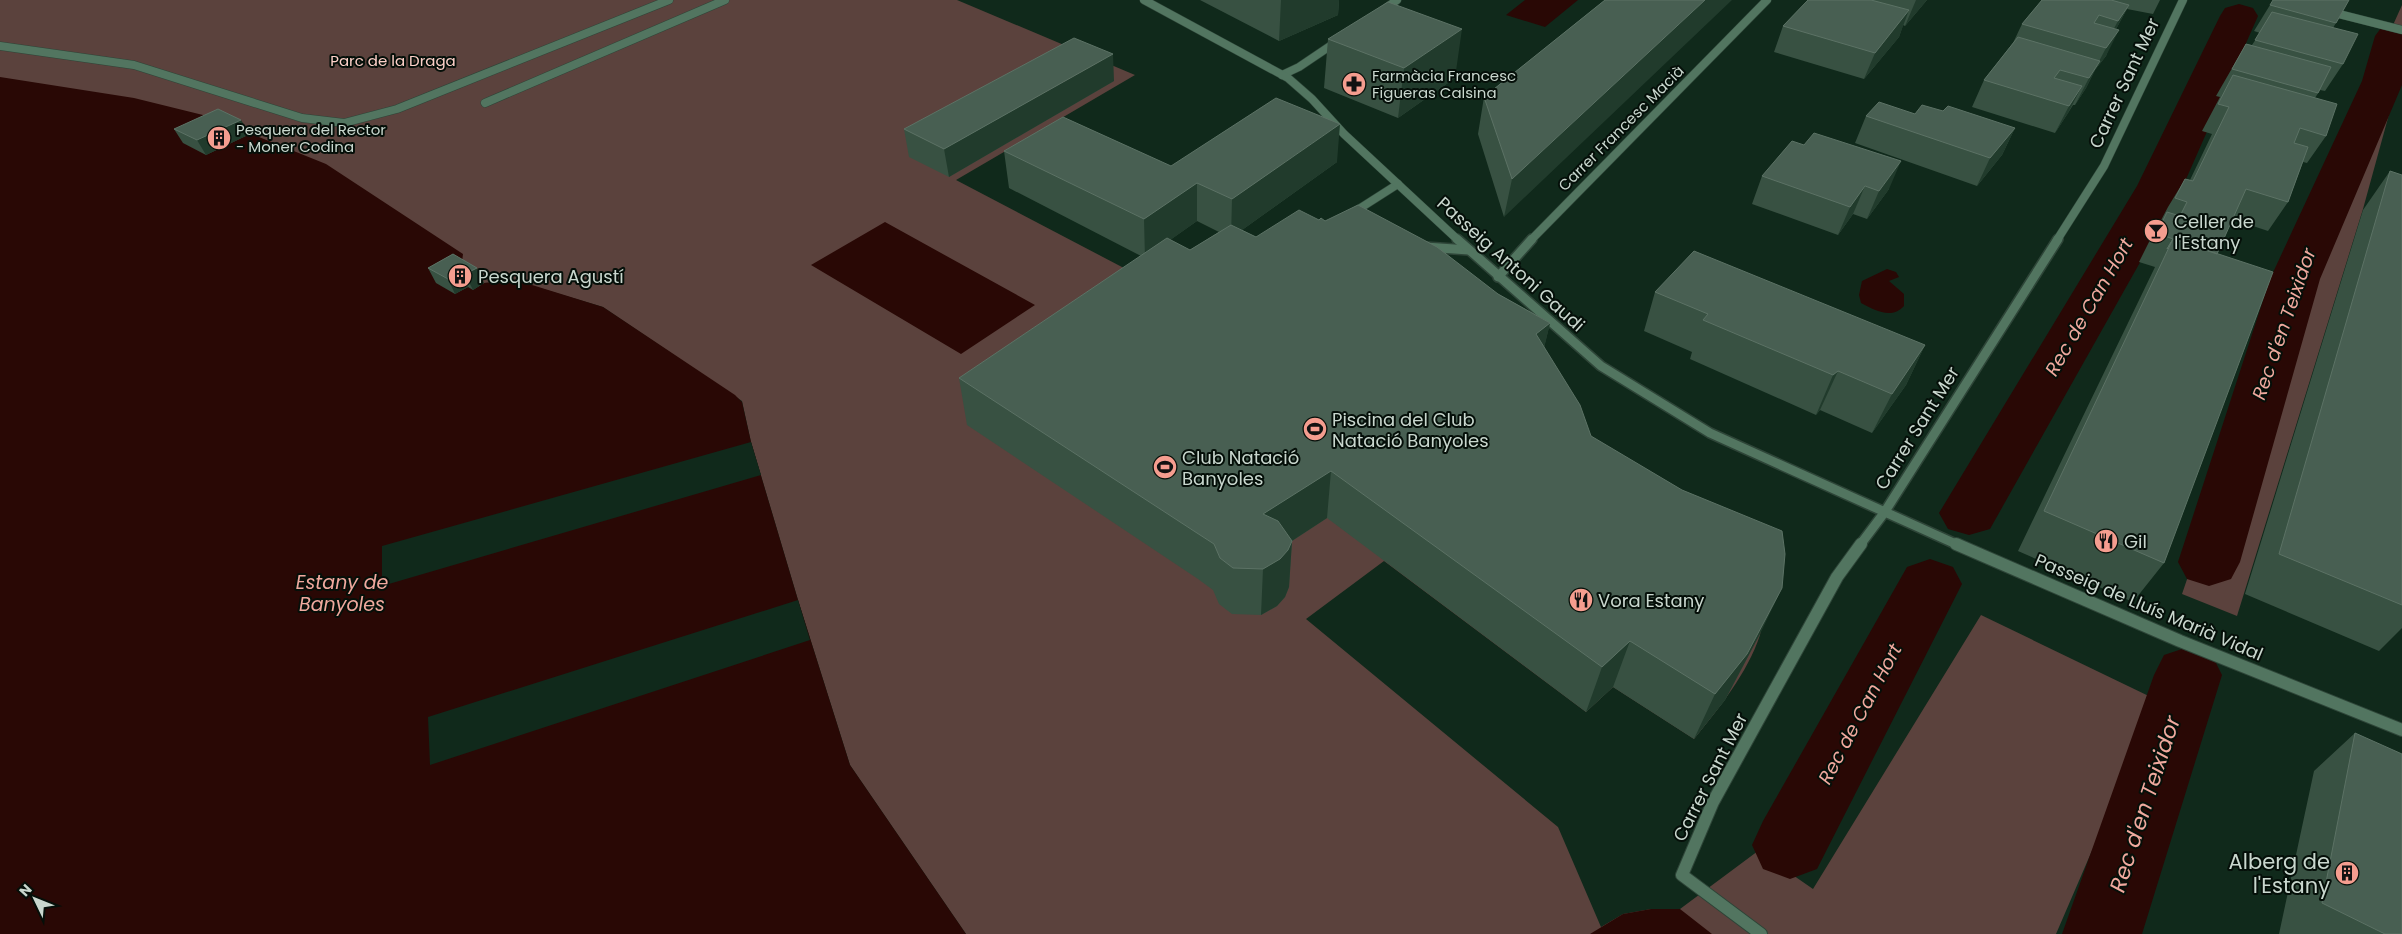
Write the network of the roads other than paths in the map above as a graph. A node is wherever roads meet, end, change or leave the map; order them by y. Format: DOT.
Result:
graph roads {
  1 [pos="670,0"];
  2 [pos="725,0"];
  3 [pos="1144,0"];
  4 [pos="1398,0"];
  5 [pos="1766,0"];
  6 [pos="2183,0"];
  7 [pos="2320,9"];
  8 [pos="1373,17"];
  9 [pos="2402,30"];
  10 [pos="1348,34"];
  11 [pos="0,46"];
  12 [pos="1282,75"];
  13 [pos="485,102"];
  14 [pos="1398,184"];
  15 [pos="1343,218"];
  16 [pos="1412,246"];
  17 [pos="1469,250"];
  18 [pos="1498,277"];
  19 [pos="1884,514"];
  20 [pos="2402,730"];
  21 [pos="1761,934"];
  1 -- 11 [label="street"];
  2 -- 13 [label="street"];
  3 -- 12 [label="street, Passeig Antoni Gaudi"];
  4 -- 8 [label="street"];
  5 -- 18 [label="street, Carrer Francesc Macià"];
  6 -- 19 [label="street, Carrer Sant Mer"];
  7 -- 9 [label="street"];
  10 -- 12 [label="street"];
  12 -- 14 [label="street, Passeig Antoni Gaudi"];
  14 -- 15 [label="street"];
  14 -- 17 [label="street, Passeig Antoni Gaudi"];
  16 -- 17 [label="street"];
  17 -- 18 [label="street, Passeig Antoni Gaudi"];
  18 -- 19 [label="street, Passeig Antoni Gaudi"];
  19 -- 20 [label="street, Passeig de Lluís Marià Vidal"];
  19 -- 21 [label="street, Carrer Sant Mer"];
}
